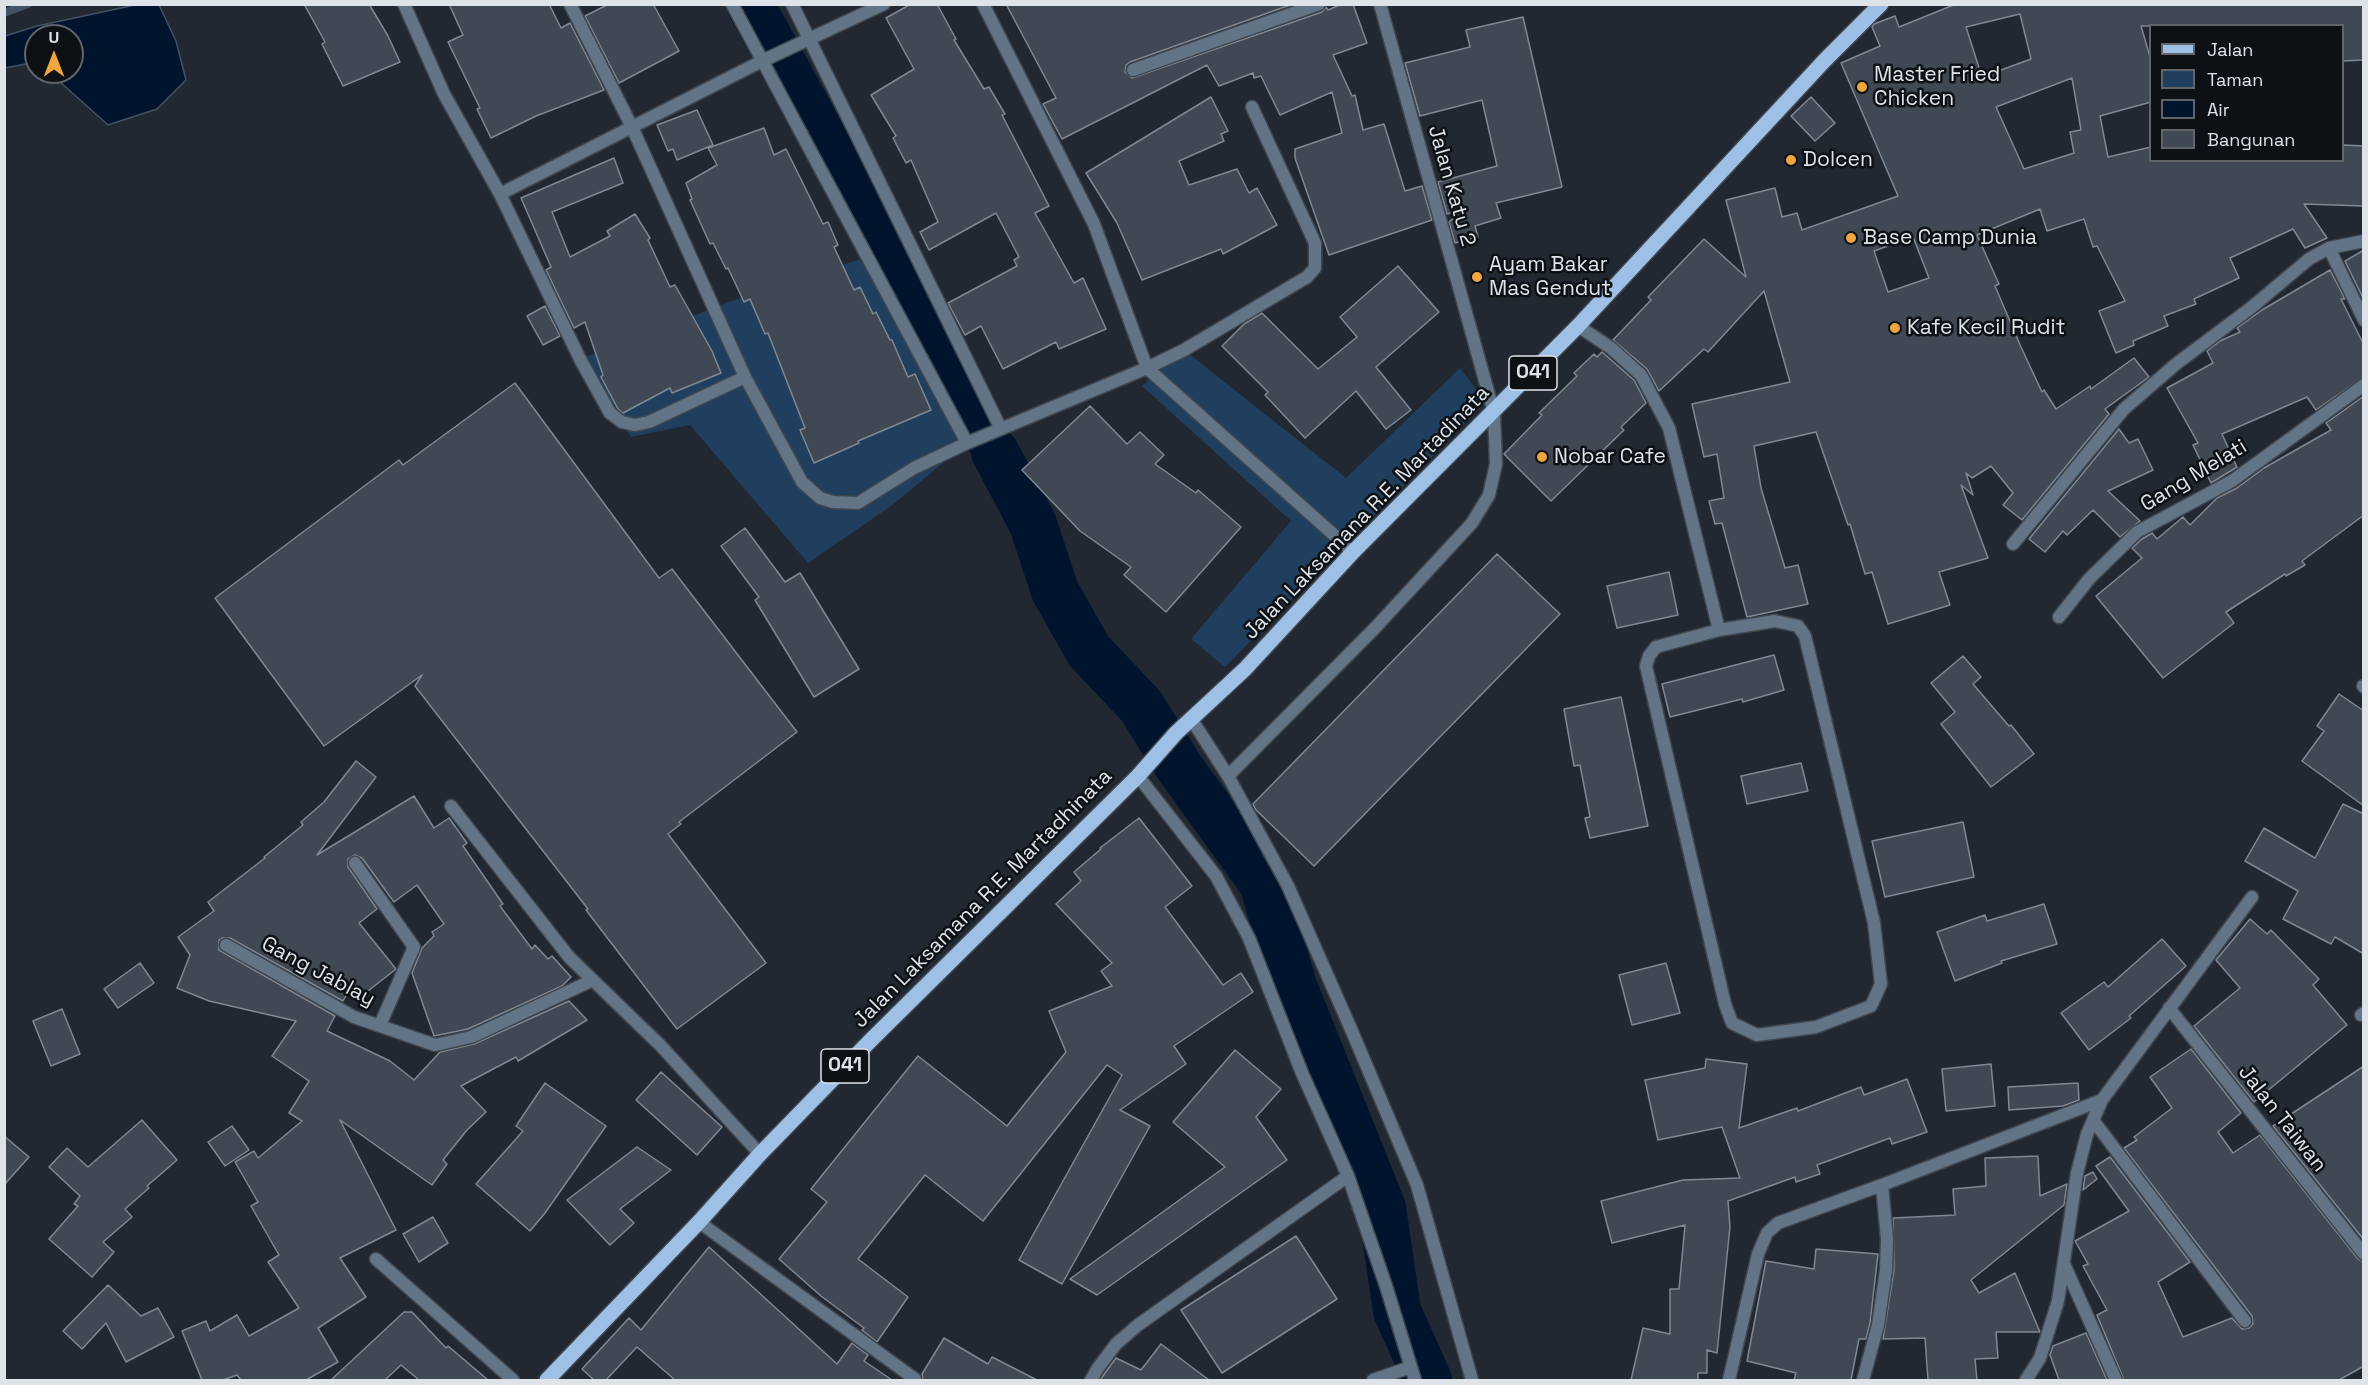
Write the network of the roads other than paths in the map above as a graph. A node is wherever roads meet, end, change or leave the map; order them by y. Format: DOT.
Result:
graph roads {
  1 [pos="404,4"];
  2 [pos="570,4"];
  3 [pos="732,4"];
  4 [pos="792,4"];
  5 [pos="884,4"];
  6 [pos="983,4"];
  7 [pos="1319,4"];
  8 [pos="1380,4"];
  9 [pos="1881,4"];
  10 [pos="810,40"];
  11 [pos="768,59"];
  12 [pos="1133,70"];
  13 [pos="1252,107"];
  14 [pos="632,127"];
  15 [pos="500,194"];
  16 [pos="2364,242"];
  17 [pos="2329,248"];
  18 [pos="2364,320"];
  19 [pos="1578,326"];
  20 [pos="1147,368"];
  21 [pos="746,377"];
  22 [pos="2364,385"];
  23 [pos="1494,413"];
  24 [pos="1001,429"];
  25 [pos="967,443"];
  26 [pos="2013,544"];
  27 [pos="1353,552"];
  28 [pos="2059,617"];
  29 [pos="1719,630"];
  30 [pos="1192,720"];
  31 [pos="1176,733"];
  32 [pos="1138,776"];
  33 [pos="1228,776"];
  34 [pos="451,806"];
  35 [pos="355,863"];
  36 [pos="2252,897"];
  37 [pos="226,945"];
  38 [pos="593,980"];
  39 [pos="2169,1008"];
  40 [pos="380,1025"];
  41 [pos="2102,1100"];
  42 [pos="2093,1120"];
  43 [pos="760,1154"];
  44 [pos="1348,1176"];
  45 [pos="1882,1185"];
  46 [pos="699,1222"];
  47 [pos="2364,1254"];
  48 [pos="376,1259"];
  49 [pos="2064,1263"];
  50 [pos="2245,1321"];
  51 [pos="1411,1367"];
  52 [pos="513,1380"];
  53 [pos="546,1380"];
  54 [pos="914,1380"];
  55 [pos="1091,1380"];
  56 [pos="1373,1380"];
  57 [pos="1415,1380"];
  58 [pos="1472,1380"];
  59 [pos="1729,1380"];
  60 [pos="1863,1380"];
  61 [pos="2026,1380"];
  62 [pos="2116,1380"];
  1 -- 15 [label="street"];
  2 -- 14 [label="street"];
  3 -- 11 [label="street"];
  4 -- 10 [label="street"];
  5 -- 10 [label="street"];
  6 -- 20 [label="street"];
  7 -- 12 [label="street"];
  8 -- 23 [label="street, Jalan Katu 2"];
  9 -- 19 [label="main road, Jalan Laksamana R.E. Martadinata / 041"];
  10 -- 11 [label="street"];
  10 -- 24 [label="street"];
  11 -- 14 [label="street"];
  11 -- 25 [label="street"];
  13 -- 20 [label="street"];
  14 -- 15 [label="street"];
  14 -- 21 [label="street"];
  15 -- 21 [label="street"];
  16 -- 17 [label="street"];
  17 -- 18 [label="street"];
  17 -- 26 [label="street"];
  19 -- 23 [label="main road, Jalan Laksamana R.E. Martadinata / 041"];
  19 -- 29 [label="street"];
  20 -- 24 [label="street"];
  20 -- 27 [label="street"];
  21 -- 25 [label="street"];
  22 -- 28 [label="street, Gang Melati"];
  23 -- 27 [label="main road, Jalan Laksamana R.E. Martadinata / 041"];
  23 -- 33 [label="street, Jalan Katu 2"];
  24 -- 25 [label="street"];
  27 -- 30 [label="main road, Jalan Laksamana R.E. Martadinata / 041"];
  29 -- 29 [label="street"];
  30 -- 31 [label="main road, Jalan Laksamana R.E. Martadinata / 041"];
  30 -- 33 [label="street"];
  31 -- 32 [label="main road, Jalan Laksamana R.E. Martadhinata / 041"];
  32 -- 43 [label="main road, Jalan Laksamana R.E. Martadhinata / 041"];
  32 -- 44 [label="street"];
  33 -- 58 [label="street"];
  34 -- 38 [label="street"];
  35 -- 40 [label="street"];
  36 -- 39 [label="street"];
  37 -- 40 [label="street, Gang Jablay"];
  38 -- 40 [label="street, Gang Jablay"];
  38 -- 43 [label="street"];
  39 -- 41 [label="street"];
  39 -- 47 [label="street, Jalan Taiwan"];
  41 -- 42 [label="street"];
  41 -- 45 [label="street"];
  42 -- 49 [label="street"];
  42 -- 50 [label="street"];
  43 -- 46 [label="main road, Jalan Laksamana R.E. Martadhinata / 041"];
  44 -- 51 [label="street"];
  44 -- 55 [label="street"];
  45 -- 59 [label="street"];
  45 -- 60 [label="street"];
  46 -- 53 [label="main road, Jalan Laksamana R.E. Martadhinata / 041"];
  46 -- 54 [label="street"];
  48 -- 52 [label="street"];
  49 -- 61 [label="street"];
  49 -- 62 [label="street"];
  51 -- 56 [label="street"];
  51 -- 57 [label="street"];
}
